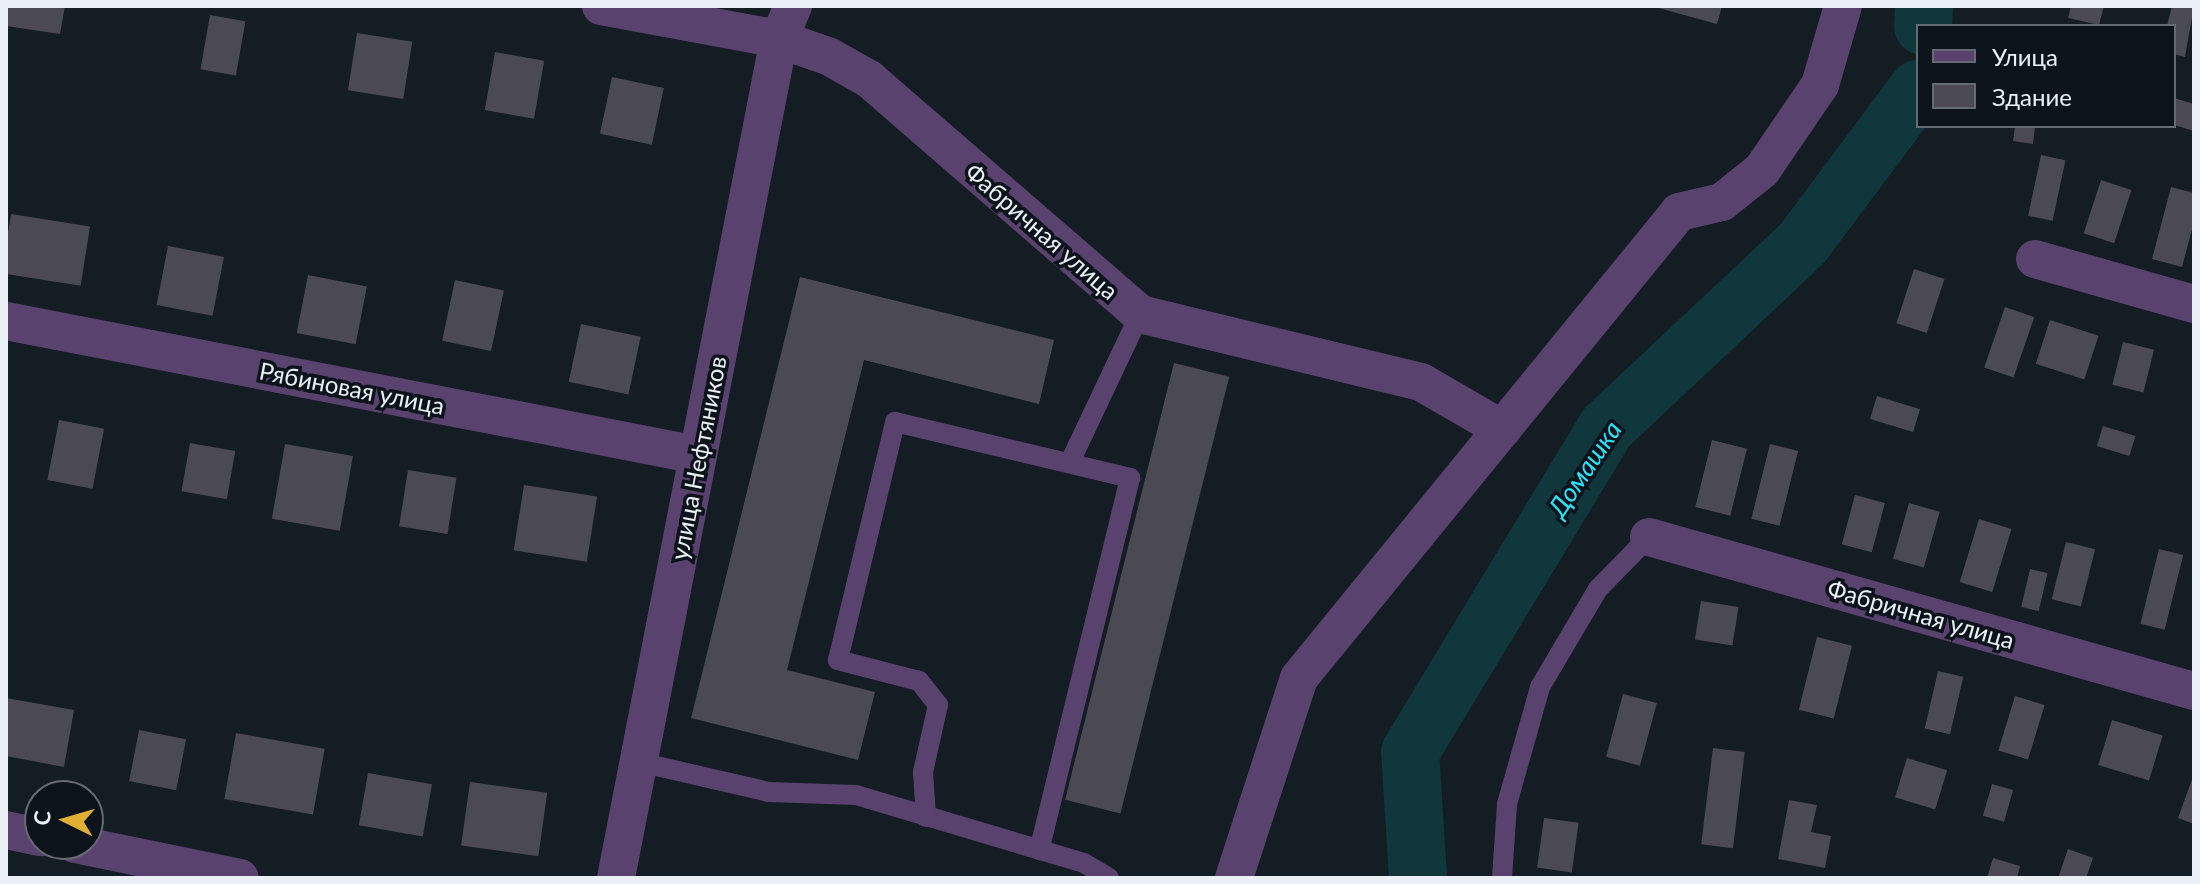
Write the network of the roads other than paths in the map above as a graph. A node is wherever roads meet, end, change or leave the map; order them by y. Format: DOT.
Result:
graph roads {
  1 [pos="601,6"];
  2 [pos="1843,6"];
  3 [pos="786,22"];
  4 [pos="2035,259"];
  5 [pos="2194,304"];
  6 [pos="1140,314"];
  7 [pos="6,321"];
  8 [pos="1502,429"];
  9 [pos="698,455"];
  10 [pos="1070,462"];
  11 [pos="1649,537"];
  12 [pos="2194,691"];
  13 [pos="639,762"];
  14 [pos="926,817"];
  15 [pos="104,850"];
  16 [pos="1039,850"];
  17 [pos="240,878"];
  18 [pos="616,878"];
  19 [pos="1109,878"];
  20 [pos="1234,878"];
  21 [pos="1502,878"];
  1 -- 3 [label="street, Фабричная улица"];
  2 -- 8 [label="street"];
  3 -- 6 [label="street, Фабричная улица"];
  3 -- 9 [label="street, улица Нефтяников"];
  4 -- 5 [label="street"];
  6 -- 8 [label="street, Фабричная улица"];
  6 -- 10 [label="lane"];
  7 -- 9 [label="street, Рябиновая улица"];
  8 -- 20 [label="street"];
  9 -- 13 [label="street, улица Нефтяников"];
  10 -- 14 [label="lane"];
  10 -- 16 [label="lane"];
  11 -- 12 [label="street, Фабричная улица"];
  11 -- 21 [label="lane"];
  13 -- 14 [label="lane"];
  13 -- 18 [label="street, улица Нефтяников"];
  14 -- 16 [label="lane"];
  15 -- 17 [label="street"];
  16 -- 19 [label="lane"];
}
